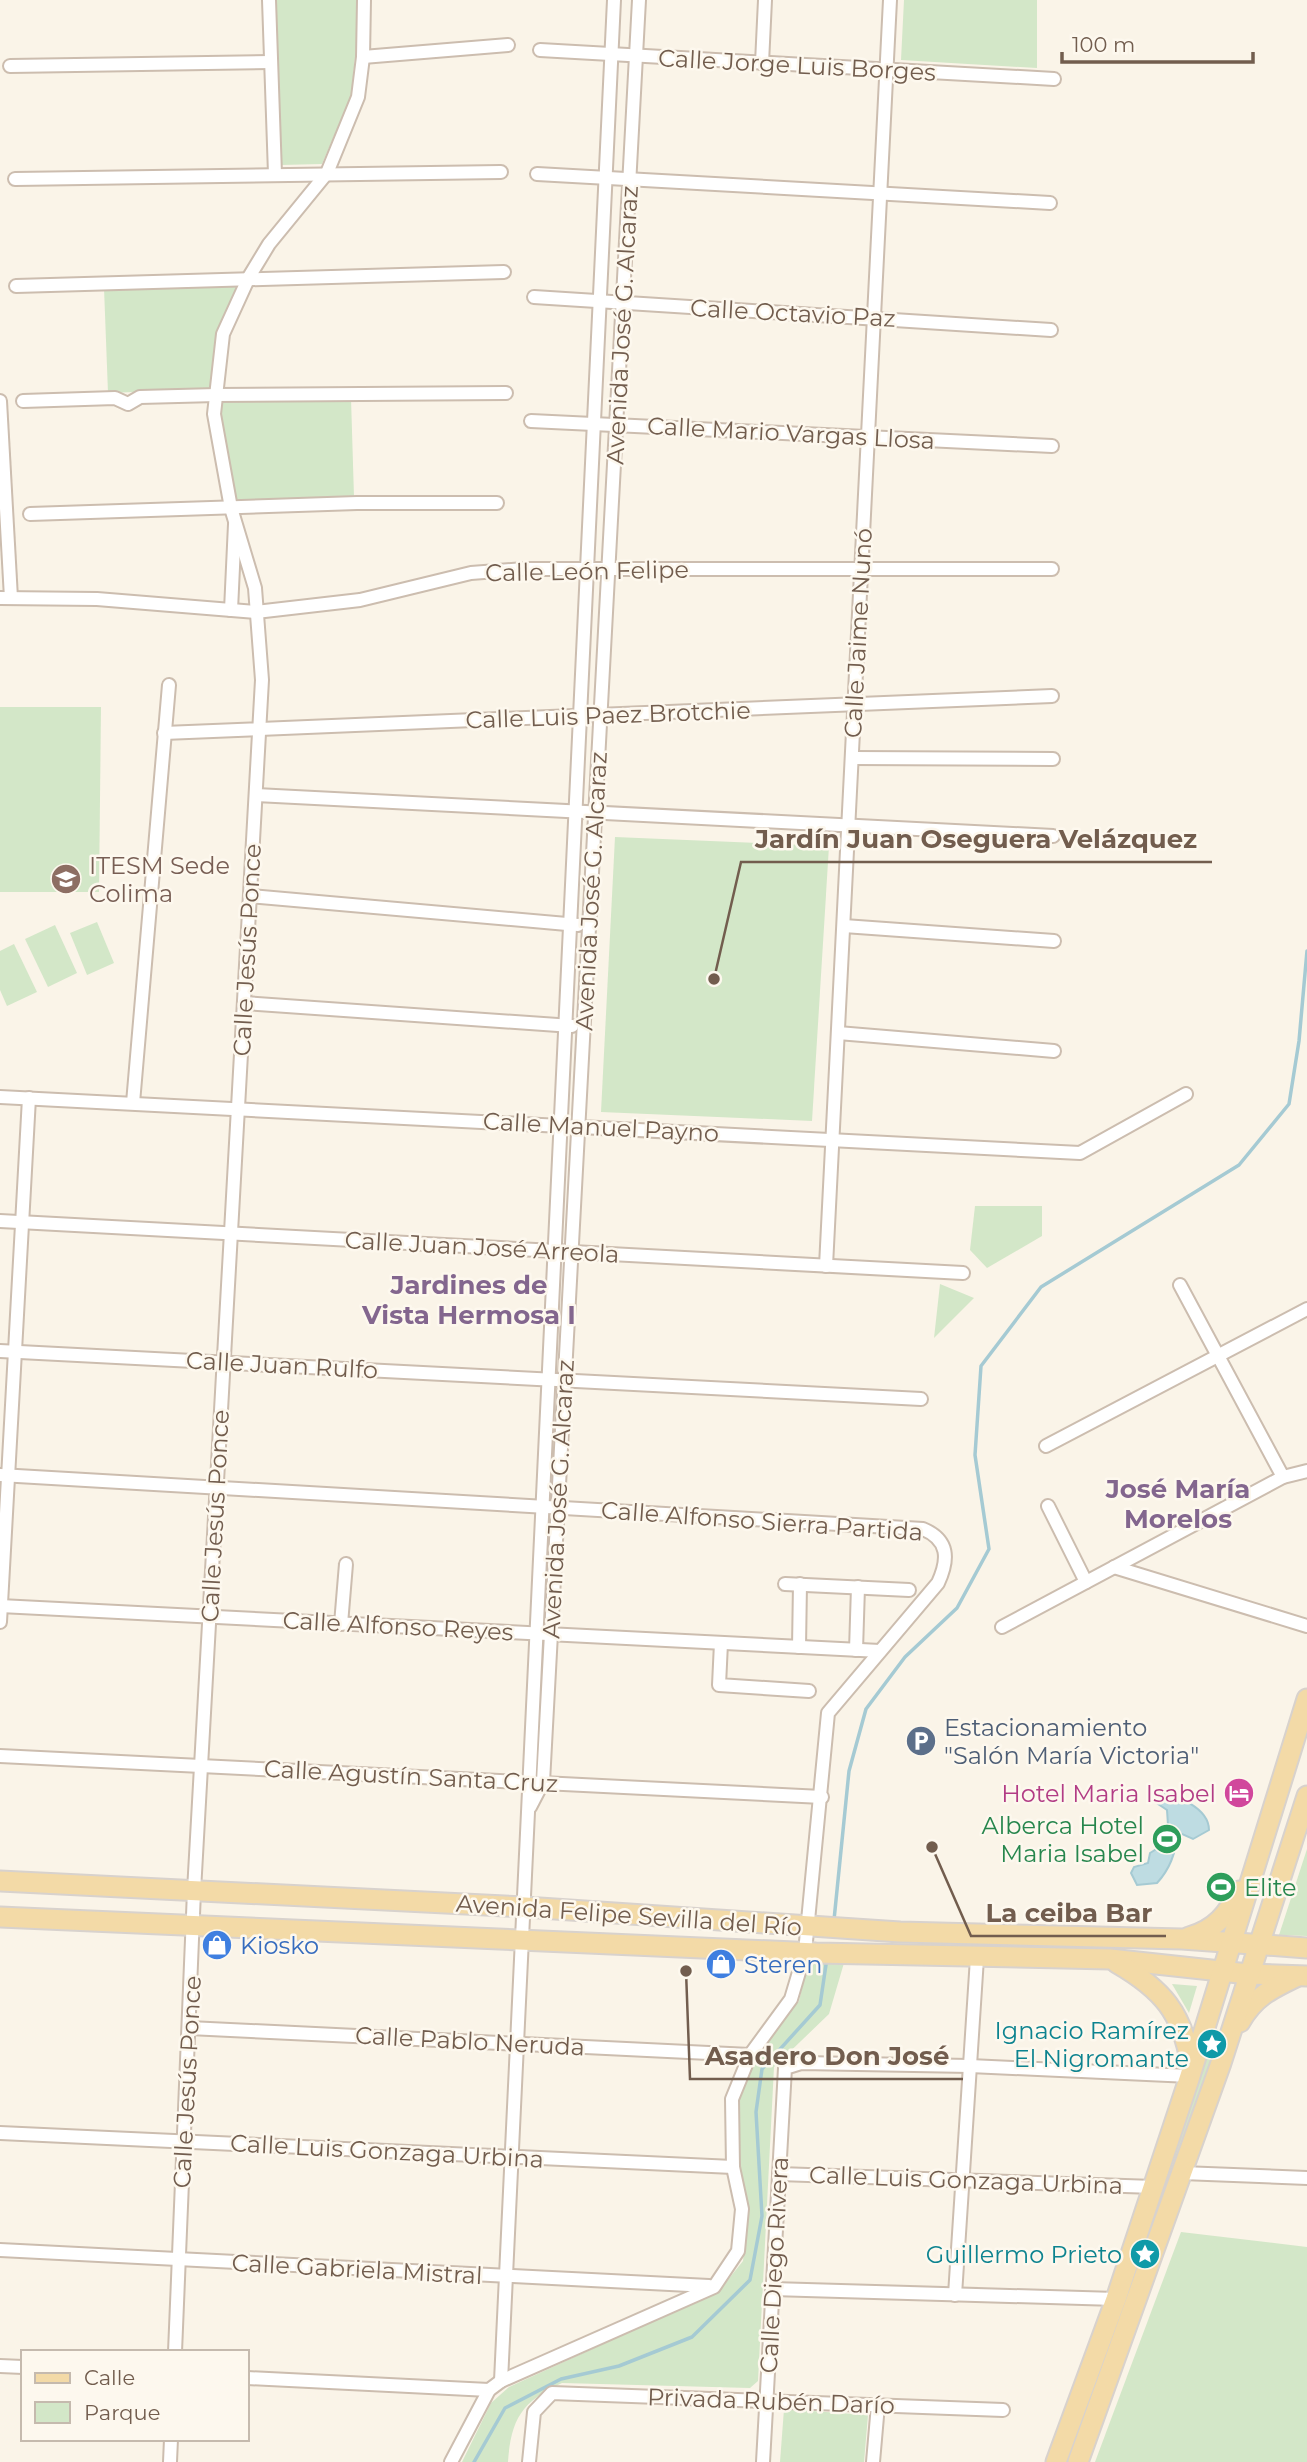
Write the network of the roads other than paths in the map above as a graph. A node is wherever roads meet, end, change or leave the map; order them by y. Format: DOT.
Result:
graph roads {
  1 [pos="269,0"];
  2 [pos="364,0"];
  3 [pos="614,0"];
  4 [pos="639,0"];
  5 [pos="765,0"];
  6 [pos="890,0"];
  7 [pos="508,46"];
  8 [pos="540,50"];
  9 [pos="612,54"];
  10 [pos="636,56"];
  11 [pos="363,57"];
  12 [pos="271,62"];
  13 [pos="762,63"];
  14 [pos="10,66"];
  15 [pos="887,70"];
  16 [pos="1054,79"];
  17 [pos="501,172"];
  18 [pos="327,173"];
  19 [pos="275,174"];
  20 [pos="537,174"];
  21 [pos="606,177"];
  22 [pos="15,179"];
  23 [pos="629,179"];
  24 [pos="881,193"];
  25 [pos="1050,203"];
  26 [pos="504,271"];
  27 [pos="248,277"];
  28 [pos="16,286"];
  29 [pos="534,297"];
  30 [pos="600,301"];
  31 [pos="623,302"];
  32 [pos="874,317"];
  33 [pos="1051,330"];
  34 [pos="506,393"];
  35 [pos="216,395"];
  36 [pos="0,401"];
  37 [pos="23,401"];
  38 [pos="531,421"];
  39 [pos="594,424"];
  40 [pos="616,425"];
  41 [pos="868,437"];
  42 [pos="1052,446"];
  43 [pos="2,470"];
  44 [pos="497,503"];
  45 [pos="231,508"];
  46 [pos="30,514"];
  47 [pos="235,523"];
  48 [pos="587,569"];
  49 [pos="608,569"];
  50 [pos="862,569"];
  51 [pos="1052,569"];
  52 [pos="5,598"];
  53 [pos="231,610"];
  54 [pos="256,612"];
  55 [pos="169,685"];
  56 [pos="1052,696"];
  57 [pos="855,704"];
  58 [pos="601,715"];
  59 [pos="580,716"];
  60 [pos="260,729"];
  61 [pos="164,733"];
  62 [pos="852,758"];
  63 [pos="1053,759"];
  64 [pos="256,795"];
  65 [pos="575,810"];
  66 [pos="595,811"];
  67 [pos="849,826"];
  68 [pos="1053,836"];
  69 [pos="250,896"];
  70 [pos="570,924"];
  71 [pos="589,925"];
  72 [pos="844,926"];
  73 [pos="1054,941"];
  74 [pos="244,1003"];
  75 [pos="565,1025"];
  76 [pos="584,1026"];
  77 [pos="838,1033"];
  78 [pos="1054,1051"];
  79 [pos="1186,1094"];
  80 [pos="0,1097"];
  81 [pos="29,1098"];
  82 [pos="133,1103"];
  83 [pos="238,1109"];
  84 [pos="561,1125"];
  85 [pos="578,1126"];
  86 [pos="833,1139"];
  87 [pos="0,1222"];
  88 [pos="22,1223"];
  89 [pos="231,1234"];
  90 [pos="555,1251"];
  91 [pos="572,1252"];
  92 [pos="826,1266"];
  93 [pos="963,1273"];
  94 [pos="1180,1285"];
  95 [pos="1307,1309"];
  96 [pos="0,1351"];
  97 [pos="15,1352"];
  98 [pos="1218,1355"];
  99 [pos="224,1363"];
  100 [pos="548,1379"];
  101 [pos="565,1380"];
  102 [pos="921,1399"];
  103 [pos="1046,1446"];
  104 [pos="1307,1471"];
  105 [pos="4,1476"];
  106 [pos="1283,1477"];
  107 [pos="217,1487"];
  108 [pos="542,1505"];
  109 [pos="558,1506"];
  110 [pos="1048,1506"];
  111 [pos="346,1564"];
  112 [pos="1114,1567"];
  113 [pos="1086,1582"];
  114 [pos="785,1584"];
  115 [pos="800,1584"];
  116 [pos="858,1587"];
  117 [pos="909,1590"];
  118 [pos="0,1606"];
  119 [pos="210,1617"];
  120 [pos="0,1622"];
  121 [pos="341,1624"];
  122 [pos="1307,1626"];
  123 [pos="1002,1627"];
  124 [pos="536,1633"];
  125 [pos="551,1634"];
  126 [pos="721,1643"];
  127 [pos="799,1647"];
  128 [pos="856,1650"];
  129 [pos="880,1651"];
  130 [pos="809,1691"];
  131 [pos="1307,1699"];
  132 [pos="0,1756"];
  133 [pos="202,1766"];
  134 [pos="536,1782"];
  135 [pos="1307,1796"];
  136 [pos="822,1797"];
  137 [pos="1264,1839"];
  138 [pos="0,1881"];
  139 [pos="194,1891"];
  140 [pos="525,1907"];
  141 [pos="0,1917"];
  142 [pos="194,1925"];
  143 [pos="814,1927"];
  144 [pos="1182,1939"];
  145 [pos="523,1941"];
  146 [pos="1231,1944"];
  147 [pos="1257,1947"];
  148 [pos="1307,1948"];
  149 [pos="811,1953"];
  150 [pos="976,1958"];
  151 [pos="1110,1959"];
  152 [pos="1222,1971"];
  153 [pos="1248,1974"];
  154 [pos="1303,1976"];
  155 [pos="190,2028"];
  156 [pos="518,2044"];
  157 [pos="750,2055"];
  158 [pos="1223,2058"];
  159 [pos="970,2066"];
  160 [pos="1191,2074"];
  161 [pos="0,2133"];
  162 [pos="184,2142"];
  163 [pos="512,2157"];
  164 [pos="733,2167"];
  165 [pos="1182,2173"];
  166 [pos="779,2174"];
  167 [pos="1307,2178"];
  168 [pos="962,2180"];
  169 [pos="1154,2188"];
  170 [pos="0,2250"];
  171 [pos="179,2259"];
  172 [pos="506,2276"];
  173 [pos="714,2287"];
  174 [pos="772,2289"];
  175 [pos="955,2295"];
  176 [pos="1116,2299"];
  177 [pos="175,2350"];
  178 [pos="0,2366"];
  179 [pos="21,2367"];
  180 [pos="248,2378"];
  181 [pos="501,2381"];
  182 [pos="489,2390"];
  183 [pos="766,2401"];
  184 [pos="878,2404"];
  185 [pos="1003,2410"];
  186 [pos="171,2441"];
  187 [pos="170,2462"];
  188 [pos="451,2462"];
  189 [pos="529,2462"];
  190 [pos="762,2462"];
  191 [pos="873,2462"];
  192 [pos="1056,2462"];
  193 [pos="1078,2462"];
  1 -- 12 [label="street"];
  2 -- 11 [label="street"];
  3 -- 9 [label="street, Avenida José G. Alcaraz"];
  4 -- 10 [label="street, Avenida José G. Alcaraz"];
  5 -- 13 [label="street"];
  6 -- 15 [label="street, Calle Jaime Nunó"];
  7 -- 11 [label="street"];
  8 -- 9 [label="street, Calle Jorge Luis Borges"];
  9 -- 10 [label="street, Calle Jorge Luis Borges"];
  9 -- 21 [label="street, Avenida José G. Alcaraz"];
  10 -- 13 [label="street, Calle Jorge Luis Borges"];
  10 -- 23 [label="street, Avenida José G. Alcaraz"];
  11 -- 18 [label="street"];
  12 -- 14 [label="street"];
  12 -- 19 [label="street"];
  13 -- 15 [label="street, Calle Jorge Luis Borges"];
  15 -- 16 [label="street, Calle Jorge Luis Borges"];
  15 -- 24 [label="street, Calle Jaime Nunó"];
  17 -- 18 [label="street"];
  18 -- 19 [label="street"];
  18 -- 27 [label="street"];
  19 -- 22 [label="street"];
  20 -- 21 [label="street"];
  21 -- 23 [label="street"];
  21 -- 30 [label="street, Avenida José G. Alcaraz"];
  23 -- 24 [label="street"];
  23 -- 31 [label="street, Avenida José G. Alcaraz"];
  24 -- 25 [label="street"];
  24 -- 32 [label="street, Calle Jaime Nunó"];
  26 -- 27 [label="street"];
  27 -- 28 [label="street"];
  27 -- 35 [label="street"];
  29 -- 30 [label="street, Calle Octavio Paz"];
  30 -- 31 [label="street, Calle Octavio Paz"];
  30 -- 39 [label="street, Avenida José G. Alcaraz"];
  31 -- 32 [label="street, Calle Octavio Paz"];
  31 -- 40 [label="street, Avenida José G. Alcaraz"];
  32 -- 33 [label="street, Calle Octavio Paz"];
  32 -- 41 [label="street, Calle Jaime Nunó"];
  34 -- 35 [label="street"];
  35 -- 37 [label="street"];
  35 -- 45 [label="street"];
  36 -- 43 [label="street"];
  38 -- 39 [label="street, Calle Mario Vargas Llosa"];
  39 -- 40 [label="street, Calle Mario Vargas Llosa"];
  39 -- 48 [label="street, Avenida José G. Alcaraz"];
  40 -- 41 [label="street, Calle Mario Vargas Llosa"];
  40 -- 49 [label="street, Avenida José G. Alcaraz"];
  41 -- 42 [label="street, Calle Mario Vargas Llosa"];
  41 -- 50 [label="street, Calle Jaime Nunó"];
  43 -- 52 [label="street"];
  44 -- 45 [label="street"];
  45 -- 46 [label="street"];
  45 -- 47 [label="street"];
  47 -- 53 [label="street"];
  47 -- 54 [label="street, Calle Jesús Ponce"];
  48 -- 49 [label="street, Calle León Felipe"];
  48 -- 54 [label="street, Calle León Felipe"];
  48 -- 59 [label="street, Avenida José G. Alcaraz"];
  49 -- 50 [label="street, Calle León Felipe"];
  49 -- 58 [label="street, Avenida José G. Alcaraz"];
  50 -- 51 [label="street, Calle León Felipe"];
  50 -- 57 [label="street, Calle Jaime Nunó"];
  52 -- 53 [label="street, Calle León Felipe"];
  53 -- 54 [label="street, Calle León Felipe"];
  54 -- 60 [label="street, Calle Jesús Ponce"];
  55 -- 61 [label="street"];
  56 -- 57 [label="street, Calle Luis Paez Brotchie"];
  57 -- 58 [label="street, Calle Luis Paez Brotchie"];
  57 -- 62 [label="street, Calle Jaime Nunó"];
  58 -- 59 [label="street, Calle Luis Paez Brotchie"];
  58 -- 66 [label="street, Avenida José G. Alcaraz"];
  59 -- 60 [label="street, Calle Luis Paez Brotchie"];
  59 -- 65 [label="street, Avenida José G. Alcaraz"];
  60 -- 61 [label="street, Calle Luis Paez Brotchie"];
  60 -- 64 [label="street, Calle Jesús Ponce"];
  61 -- 82 [label="street"];
  62 -- 63 [label="street"];
  62 -- 67 [label="street, Calle Jaime Nunó"];
  64 -- 65 [label="street"];
  64 -- 69 [label="street, Calle Jesús Ponce"];
  65 -- 66 [label="street"];
  65 -- 70 [label="street, Avenida José G. Alcaraz"];
  66 -- 67 [label="street"];
  66 -- 71 [label="street, Avenida José G. Alcaraz"];
  67 -- 68 [label="street"];
  67 -- 72 [label="street, Calle Jaime Nunó"];
  69 -- 70 [label="street"];
  69 -- 74 [label="street, Calle Jesús Ponce"];
  70 -- 71 [label="street"];
  70 -- 75 [label="street, Avenida José G. Alcaraz"];
  71 -- 76 [label="street, Avenida José G. Alcaraz"];
  72 -- 73 [label="street"];
  72 -- 77 [label="street, Calle Jaime Nunó"];
  74 -- 75 [label="street"];
  74 -- 83 [label="street, Calle Jesús Ponce"];
  75 -- 76 [label="street"];
  75 -- 84 [label="street, Avenida José G. Alcaraz"];
  76 -- 85 [label="street, Avenida José G. Alcaraz"];
  77 -- 78 [label="street"];
  77 -- 86 [label="street, Calle Jaime Nunó"];
  79 -- 86 [label="street, Calle Manuel Payno"];
  80 -- 81 [label="street, Calle Manuel Payno"];
  81 -- 82 [label="street, Calle Manuel Payno"];
  81 -- 88 [label="street"];
  82 -- 83 [label="street, Calle Manuel Payno"];
  83 -- 84 [label="street, Calle Manuel Payno"];
  83 -- 89 [label="street, Calle Jesús Ponce"];
  84 -- 85 [label="street, Calle Manuel Payno"];
  84 -- 90 [label="street, Avenida José G. Alcaraz"];
  85 -- 86 [label="street, Calle Manuel Payno"];
  85 -- 91 [label="street, Avenida José G. Alcaraz"];
  86 -- 92 [label="street, Calle Jaime Nunó"];
  87 -- 88 [label="street, Calle Juan José Arreola"];
  88 -- 89 [label="street, Calle Juan José Arreola"];
  88 -- 97 [label="street"];
  89 -- 90 [label="street, Calle Juan José Arreola"];
  89 -- 99 [label="street, Calle Jesús Ponce"];
  90 -- 91 [label="street, Calle Juan José Arreola"];
  90 -- 100 [label="street, Avenida José G. Alcaraz"];
  91 -- 92 [label="street, Calle Juan José Arreola"];
  91 -- 101 [label="street, Avenida José G. Alcaraz"];
  92 -- 93 [label="street, Calle Juan José Arreola"];
  94 -- 98 [label="street"];
  95 -- 98 [label="street"];
  96 -- 97 [label="street, Calle Juan Rulfo"];
  97 -- 99 [label="street, Calle Juan Rulfo"];
  97 -- 105 [label="street"];
  98 -- 103 [label="street"];
  98 -- 106 [label="street"];
  99 -- 100 [label="street, Calle Juan Rulfo"];
  99 -- 107 [label="street, Calle Jesús Ponce"];
  100 -- 101 [label="street, Calle Juan Rulfo"];
  100 -- 108 [label="street, Avenida José G. Alcaraz"];
  101 -- 102 [label="street, Calle Juan Rulfo"];
  101 -- 109 [label="street, Avenida José G. Alcaraz"];
  104 -- 106 [label="street"];
  105 -- 107 [label="street, Calle Alfonso Sierra Partida"];
  105 -- 118 [label="street"];
  106 -- 112 [label="street"];
  107 -- 108 [label="street, Calle Alfonso Sierra Partida"];
  107 -- 119 [label="street, Calle Jesús Ponce"];
  108 -- 109 [label="street, Calle Alfonso Sierra Partida"];
  108 -- 124 [label="street, Avenida José G. Alcaraz"];
  109 -- 125 [label="street, Avenida José G. Alcaraz"];
  109 -- 129 [label="street, Calle Alfonso Sierra Partida"];
  110 -- 113 [label="street"];
  111 -- 121 [label="street"];
  112 -- 113 [label="street"];
  112 -- 122 [label="street"];
  113 -- 123 [label="street"];
  114 -- 115 [label="street"];
  115 -- 116 [label="street"];
  115 -- 127 [label="street"];
  116 -- 117 [label="street"];
  116 -- 128 [label="street"];
  118 -- 119 [label="street, Calle Alfonso Reyes"];
  118 -- 120 [label="street"];
  119 -- 121 [label="street, Calle Alfonso Reyes"];
  119 -- 133 [label="street, Calle Jesús Ponce"];
  121 -- 124 [label="street, Calle Alfonso Reyes"];
  124 -- 125 [label="street, Calle Alfonso Reyes"];
  124 -- 134 [label="street, Avenida José G. Alcaraz"];
  125 -- 126 [label="street, Calle Alfonso Reyes"];
  125 -- 134 [label="street, Avenida José G. Alcaraz"];
  126 -- 127 [label="street, Calle Alfonso Reyes"];
  126 -- 130 [label="street"];
  127 -- 128 [label="street, Calle Alfonso Reyes"];
  128 -- 129 [label="street, Calle Alfonso Reyes"];
  129 -- 136 [label="street"];
  131 -- 137 [label="main road"];
  132 -- 133 [label="street, Calle Agustín Santa Cruz"];
  133 -- 134 [label="street, Calle Agustín Santa Cruz"];
  133 -- 139 [label="street, Calle Jesús Ponce"];
  134 -- 136 [label="street, Calle Agustín Santa Cruz"];
  134 -- 140 [label="street"];
  135 -- 147 [label="main road"];
  136 -- 143 [label="street"];
  137 -- 144 [label="main road"];
  137 -- 146 [label="main road"];
  138 -- 139 [label="main road, Avenida Felipe Sevilla del Río"];
  139 -- 140 [label="main road, Avenida Felipe Sevilla del Río"];
  139 -- 142 [label="street, Calle Jesús Ponce"];
  140 -- 143 [label="main road, Avenida Felipe Sevilla del Río"];
  140 -- 145 [label="street"];
  141 -- 142 [label="main road, Avenida Felipe Sevilla del Río"];
  142 -- 145 [label="main road, Avenida Felipe Sevilla del Río"];
  142 -- 155 [label="street, Calle Jesús Ponce"];
  143 -- 144 [label="main road, Avenida Felipe Sevilla del Río"];
  143 -- 149 [label="street"];
  144 -- 146 [label="main road, Avenida Felipe Sevilla del Río"];
  145 -- 149 [label="main road, Avenida Felipe Sevilla del Río"];
  145 -- 156 [label="street"];
  146 -- 147 [label="main road, Avenida Felipe Sevilla del Río"];
  146 -- 152 [label="main road"];
  147 -- 148 [label="main road, Avenida Felipe Sevilla del Río"];
  147 -- 153 [label="main road"];
  149 -- 150 [label="main road, Avenida Felipe Sevilla del Río"];
  149 -- 157 [label="street"];
  150 -- 151 [label="main road, Avenida Felipe Sevilla del Río"];
  150 -- 159 [label="street"];
  151 -- 152 [label="main road, Avenida Felipe Sevilla del Río"];
  151 -- 160 [label="main road"];
  152 -- 153 [label="main road, Avenida Felipe Sevilla del Río"];
  152 -- 160 [label="main road"];
  153 -- 154 [label="main road, Avenida Felipe Sevilla del Río"];
  153 -- 158 [label="main road"];
  154 -- 158 [label="main road"];
  155 -- 156 [label="street, Calle Pablo Neruda"];
  155 -- 162 [label="street, Calle Jesús Ponce"];
  156 -- 157 [label="street, Calle Pablo Neruda"];
  156 -- 163 [label="street"];
  157 -- 164 [label="street"];
  158 -- 165 [label="main road"];
  159 -- 160 [label="street"];
  159 -- 166 [label="street, Calle Diego Rivera"];
  159 -- 168 [label="street"];
  160 -- 169 [label="main road"];
  161 -- 162 [label="street, Calle Luis Gonzaga Urbina"];
  162 -- 163 [label="street, Calle Luis Gonzaga Urbina"];
  162 -- 171 [label="street, Calle Jesús Ponce"];
  163 -- 164 [label="street, Calle Luis Gonzaga Urbina"];
  163 -- 172 [label="street"];
  164 -- 173 [label="street"];
  165 -- 167 [label="street"];
  165 -- 193 [label="main road"];
  166 -- 168 [label="street, Calle Luis Gonzaga Urbina"];
  166 -- 174 [label="street, Calle Diego Rivera"];
  168 -- 169 [label="street, Calle Luis Gonzaga Urbina"];
  168 -- 175 [label="street"];
  169 -- 176 [label="main road"];
  170 -- 171 [label="street, Calle Gabriela Mistral"];
  171 -- 172 [label="street, Calle Gabriela Mistral"];
  171 -- 177 [label="street, Calle Jesús Ponce"];
  172 -- 173 [label="street, Calle Gabriela Mistral"];
  172 -- 181 [label="street"];
  173 -- 181 [label="street"];
  174 -- 175 [label="street"];
  174 -- 183 [label="street, Calle Diego Rivera"];
  175 -- 176 [label="street"];
  176 -- 192 [label="main road"];
  178 -- 179 [label="street"];
  180 -- 182 [label="street"];
  181 -- 182 [label="street"];
  182 -- 188 [label="street"];
  183 -- 184 [label="street, Privada Rubén Darío"];
  183 -- 189 [label="street, Privada Rubén Darío"];
  183 -- 190 [label="street, Calle Diego Rivera"];
  184 -- 185 [label="street, Privada Rubén Darío"];
  184 -- 191 [label="street"];
  186 -- 187 [label="street"];
}
